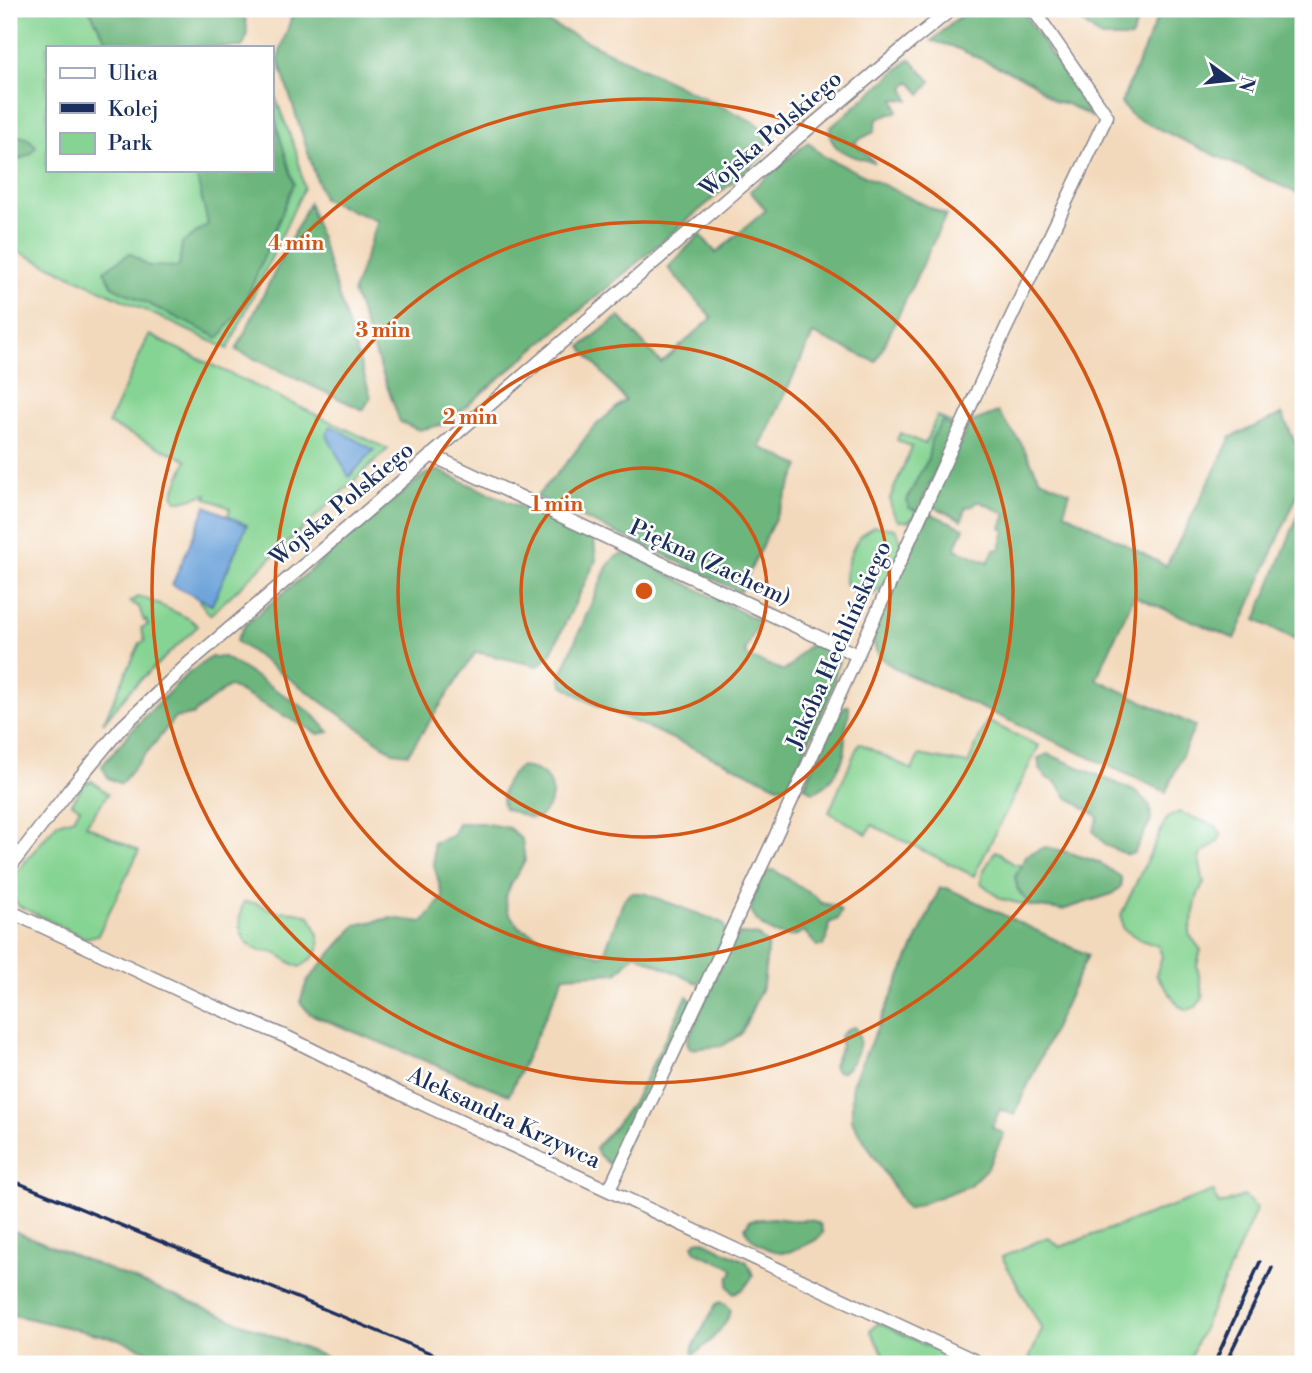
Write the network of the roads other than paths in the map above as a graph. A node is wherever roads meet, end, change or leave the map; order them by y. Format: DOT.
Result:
graph roads {
  1 [pos="953,9"];
  2 [pos="1033,9"];
  3 [pos="431,455"];
  4 [pos="857,655"];
  5 [pos="9,868"];
  6 [pos="9,911"];
  7 [pos="609,1191"];
  8 [pos="982,1364"];
  1 -- 3 [label="street, Wojska Polskiego"];
  2 -- 4 [label="street, Jakóba Hechlińskiego"];
  3 -- 4 [label="street, Piękna (Zachem)"];
  3 -- 5 [label="street, Wojska Polskiego"];
  4 -- 7 [label="street, Jakóba Hechlińskiego"];
  6 -- 7 [label="street, Aleksandra Krzywca"];
  7 -- 8 [label="street, Aleksandra Krzywca"];
}
